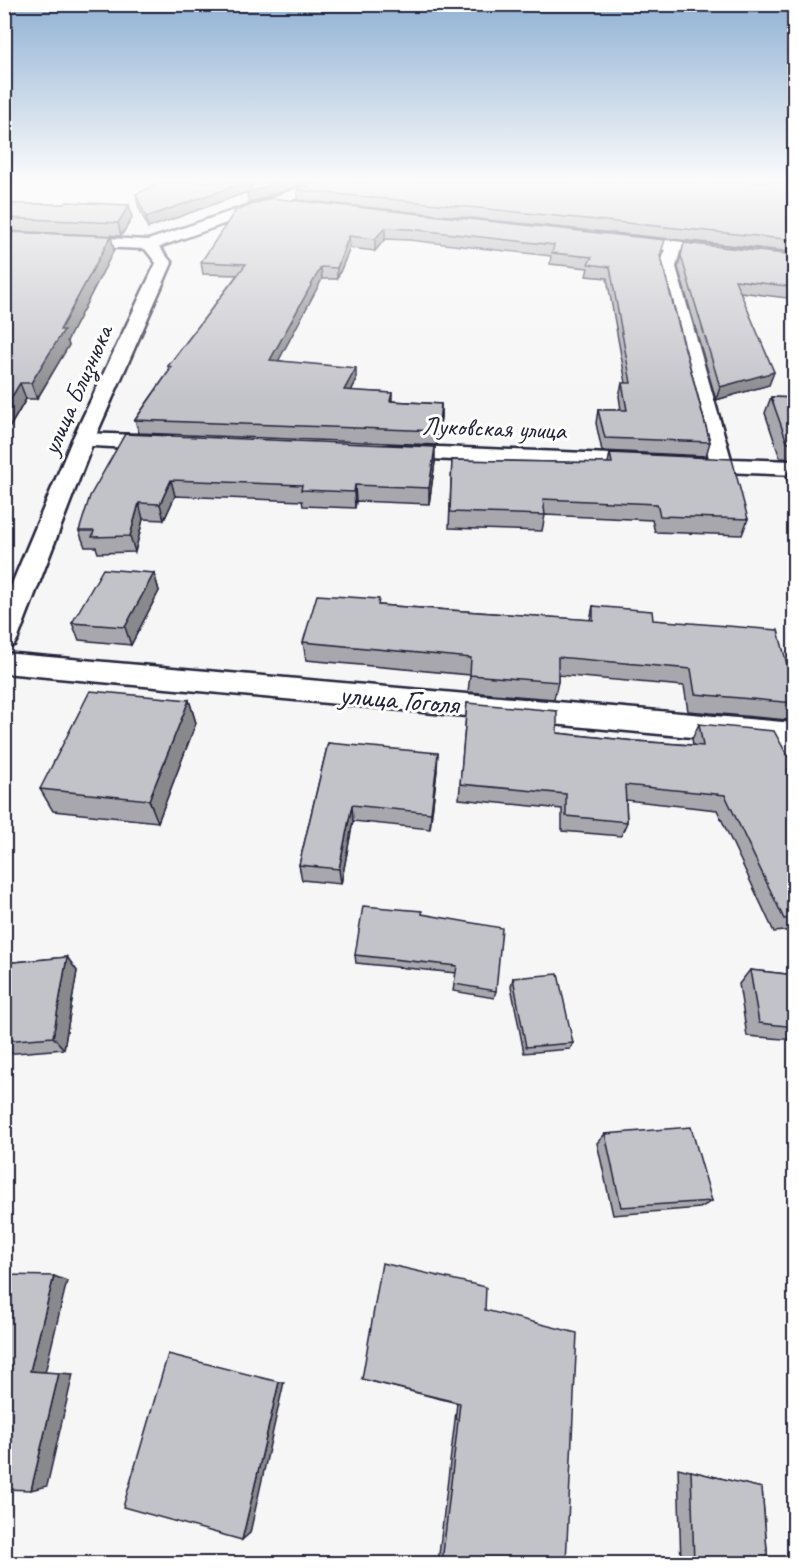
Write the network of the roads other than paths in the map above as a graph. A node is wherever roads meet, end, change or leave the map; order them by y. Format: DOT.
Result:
graph roads {
  1 [pos="158,255"];
  2 [pos="671,255"];
  3 [pos="759,255"];
  4 [pos="795,259"];
  5 [pos="83,440"];
  6 [pos="190,444"];
  7 [pos="367,451"];
  8 [pos="722,465"];
  9 [pos="795,468"];
  10 [pos="4,638"];
  11 [pos="4,663"];
  12 [pos="786,734"];
  13 [pos="795,768"];
  1 -- 5 [label="street, улица Близнюка"];
  2 -- 8 [label="street"];
  3 -- 4 [label="street"];
  5 -- 6 [label="street"];
  5 -- 10 [label="street, улица Близнюка"];
  7 -- 8 [label="street, Луковская улица"];
  8 -- 9 [label="street, Луковская улица"];
  11 -- 12 [label="street, улица Гоголя"];
  12 -- 13 [label="street"];
}
